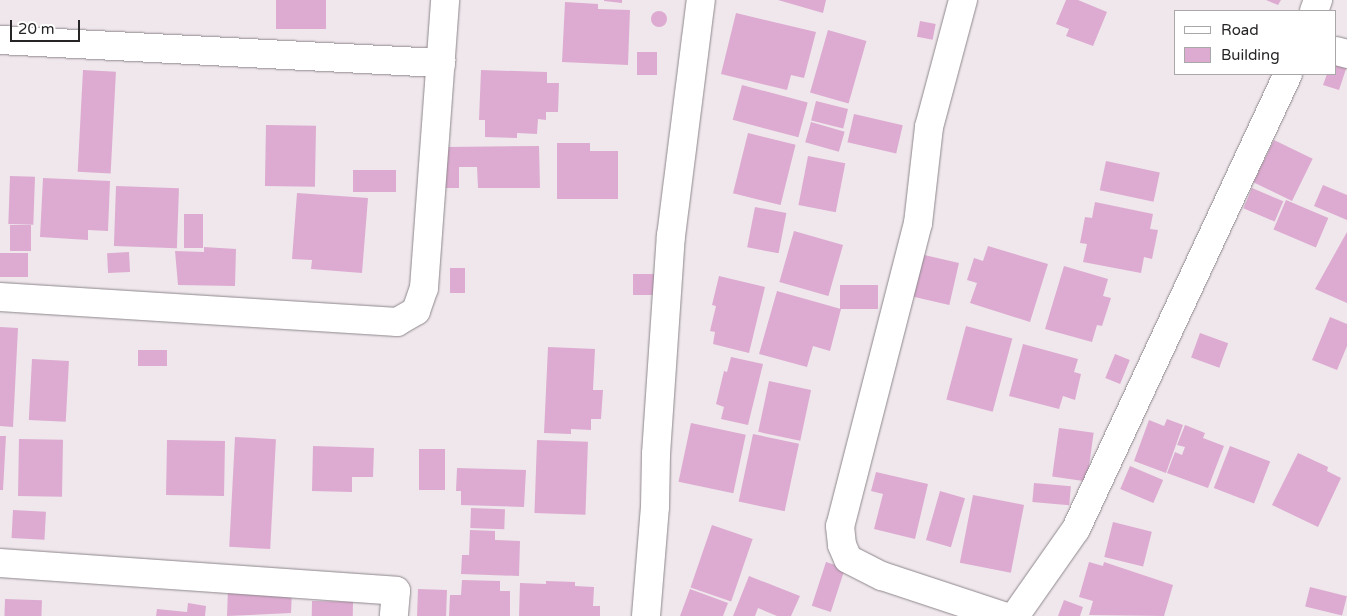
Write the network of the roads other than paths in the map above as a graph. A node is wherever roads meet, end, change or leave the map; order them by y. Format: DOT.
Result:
graph roads {
  1 [pos="445,0"];
  2 [pos="702,0"];
  3 [pos="964,0"];
  4 [pos="0,40"];
  5 [pos="441,63"];
  6 [pos="1288,75"];
  7 [pos="0,297"];
  8 [pos="0,563"];
  9 [pos="394,616"];
  10 [pos="646,616"];
  11 [pos="1003,616"];
  12 [pos="1015,616"];
  1 -- 5 [label="street"];
  2 -- 10 [label="street"];
  3 -- 11 [label="street"];
  4 -- 5 [label="street"];
  5 -- 7 [label="street"];
  6 -- 12 [label="street"];
  8 -- 9 [label="street"];
}
